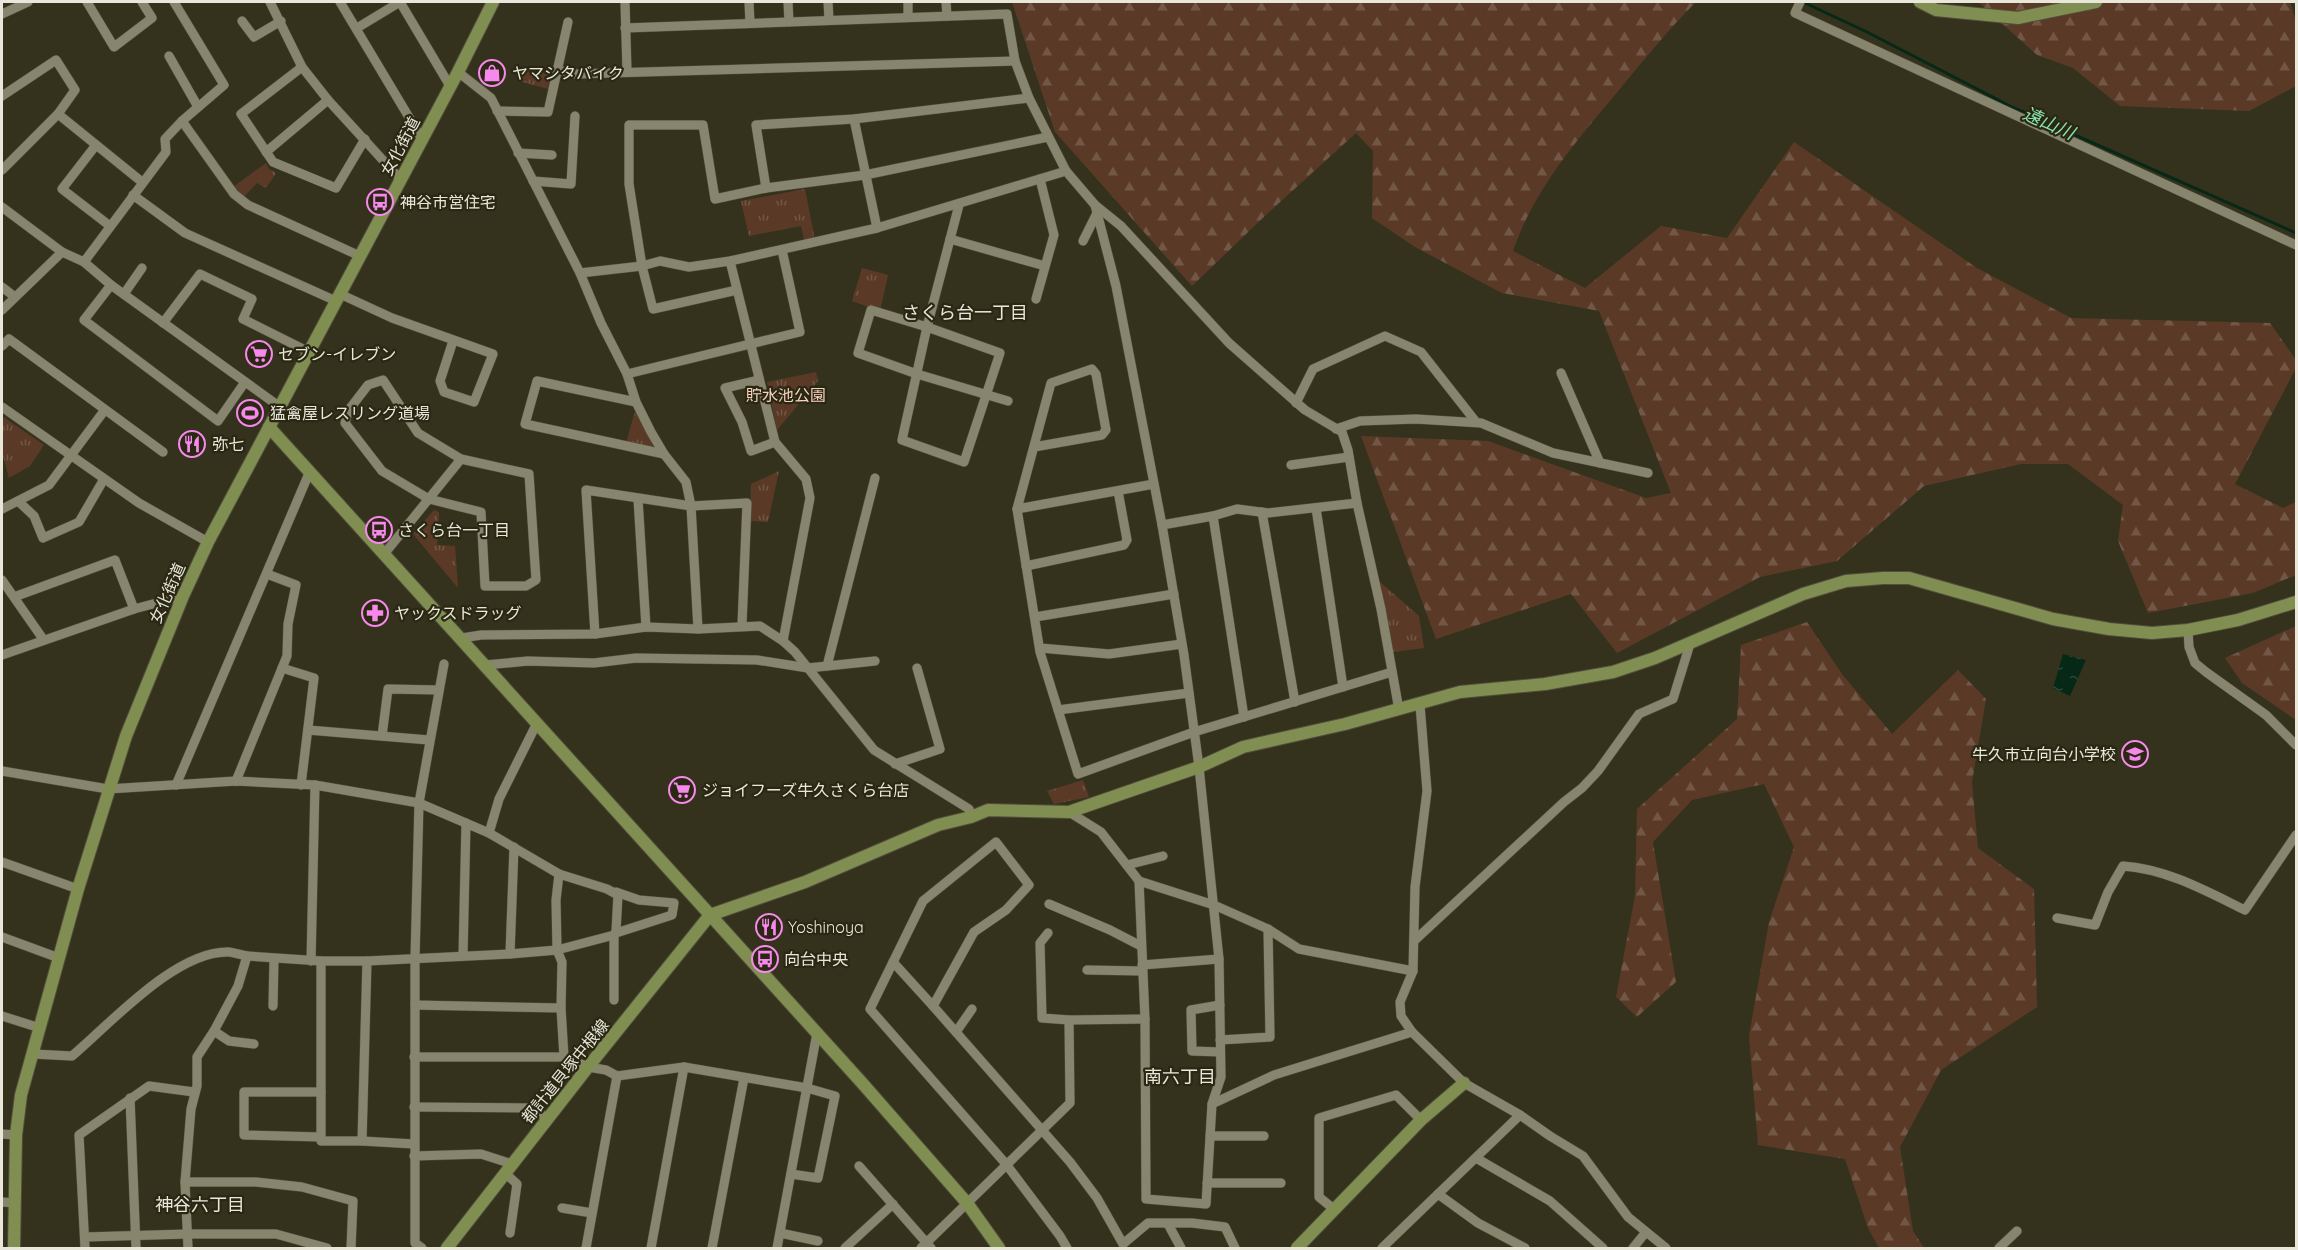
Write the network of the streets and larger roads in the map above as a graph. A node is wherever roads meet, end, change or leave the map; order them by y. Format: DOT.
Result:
graph roads {
  1 [pos="28,2"];
  2 [pos="87,2"];
  3 [pos="141,2"];
  4 [pos="174,2"];
  5 [pos="270,2"];
  6 [pos="340,2"];
  7 [pos="493,2"];
  8 [pos="625,2"];
  9 [pos="749,2"];
  10 [pos="788,2"];
  11 [pos="828,2"];
  12 [pos="908,2"];
  13 [pos="946,2"];
  14 [pos="1800,2"];
  15 [pos="1920,2"];
  16 [pos="2096,2"];
  17 [pos="394,3"];
  18 [pos="2,14"];
  19 [pos="947,16"];
  20 [pos="908,17"];
  21 [pos="829,20"];
  22 [pos="242,21"];
  23 [pos="281,21"];
  24 [pos="568,22"];
  25 [pos="789,22"];
  26 [pos="750,23"];
  27 [pos="357,28"];
  28 [pos="625,28"];
  29 [pos="169,56"];
  30 [pos="1015,60"];
  31 [pos="302,67"];
  32 [pos="557,70"];
  33 [pos="458,72"];
  34 [pos="627,72"];
  35 [pos="450,86"];
  36 [pos="2,96"];
  37 [pos="1029,98"];
  38 [pos="328,100"];
  39 [pos="198,107"];
  40 [pos="497,111"];
  41 [pos="58,114"];
  42 [pos="575,116"];
  43 [pos="854,119"];
  44 [pos="182,121"];
  45 [pos="1048,137"];
  46 [pos="365,139"];
  47 [pos="422,139"];
  48 [pos="96,145"];
  49 [pos="266,152"];
  50 [pos="518,153"];
  51 [pos="552,155"];
  52 [pos="2,170"];
  53 [pos="1066,171"];
  54 [pos="865,176"];
  55 [pos="1040,179"];
  56 [pos="401,180"];
  57 [pos="533,181"];
  58 [pos="142,182"];
  59 [pos="766,188"];
  60 [pos="133,195"];
  61 [pos="958,205"];
  62 [pos="2,207"];
  63 [pos="1096,209"];
  64 [pos="110,226"];
  65 [pos="877,228"];
  66 [pos="950,239"];
  67 [pos="1083,241"];
  68 [pos="2296,245"];
  69 [pos="782,250"];
  70 [pos="62,252"];
  71 [pos="360,256"];
  72 [pos="730,261"];
  73 [pos="84,262"];
  74 [pos="642,266"];
  75 [pos="1045,266"];
  76 [pos="142,268"];
  77 [pos="580,273"];
  78 [pos="111,285"];
  79 [pos="2,287"];
  80 [pos="737,290"];
  81 [pos="124,294"];
  82 [pos="15,297"];
  83 [pos="338,298"];
  84 [pos="1036,299"];
  85 [pos="2,310"];
  86 [pos="163,323"];
  87 [pos="927,327"];
  88 [pos="453,341"];
  89 [pos="750,344"];
  90 [pos="2,346"];
  91 [pos="309,352"];
  92 [pos="1562,373"];
  93 [pos="627,374"];
  94 [pos="917,374"];
  95 [pos="759,380"];
  96 [pos="244,382"];
  97 [pos="986,395"];
  98 [pos="1008,401"];
  99 [pos="636,402"];
  100 [pos="1296,403"];
  101 [pos="2,407"];
  102 [pos="280,407"];
  103 [pos="104,411"];
  104 [pos="1476,422"];
  105 [pos="269,427"];
  106 [pos="1336,429"];
  107 [pos="775,442"];
  108 [pos="1034,447"];
  109 [pos="163,452"];
  110 [pos="664,454"];
  111 [pos="72,456"];
  112 [pos="1349,457"];
  113 [pos="461,459"];
  114 [pos="1600,463"];
  115 [pos="1291,465"];
  116 [pos="310,471"];
  117 [pos="1648,473"];
  118 [pos="875,477"];
  119 [pos="104,479"];
  120 [pos="1154,484"];
  121 [pos="1118,490"];
  122 [pos="429,499"];
  123 [pos="638,499"];
  124 [pos="18,501"];
  125 [pos="1357,503"];
  126 [pos="691,506"];
  127 [pos="1017,508"];
  128 [pos="1316,508"];
  129 [pos="2,509"];
  130 [pos="1262,513"];
  131 [pos="1212,516"];
  132 [pos="1162,525"];
  133 [pos="208,542"];
  134 [pos="385,553"];
  135 [pos="1026,566"];
  136 [pos="267,574"];
  137 [pos="2,580"];
  138 [pos="1174,594"];
  139 [pos="183,596"];
  140 [pos="14,597"];
  141 [pos="2296,602"];
  142 [pos="134,609"];
  143 [pos="1035,617"];
  144 [pos="742,625"];
  145 [pos="646,627"];
  146 [pos="698,629"];
  147 [pos="2188,630"];
  148 [pos="595,634"];
  149 [pos="462,638"];
  150 [pos="43,639"];
  151 [pos="783,641"];
  152 [pos="1182,644"];
  153 [pos="1690,644"];
  154 [pos="1040,648"];
  155 [pos="2,656"];
  156 [pos="875,661"];
  157 [pos="444,664"];
  158 [pos="485,665"];
  159 [pos="827,666"];
  160 [pos="282,668"];
  161 [pos="808,668"];
  162 [pos="917,668"];
  163 [pos="1392,672"];
  164 [pos="1343,687"];
  165 [pos="439,690"];
  166 [pos="1189,693"];
  167 [pos="1295,702"];
  168 [pos="1420,705"];
  169 [pos="1058,710"];
  170 [pos="1399,710"];
  171 [pos="1244,717"];
  172 [pos="537,723"];
  173 [pos="308,730"];
  174 [pos="1194,732"];
  175 [pos="382,736"];
  176 [pos="429,740"];
  177 [pos="2296,745"];
  178 [pos="896,764"];
  179 [pos="1199,767"];
  180 [pos="2,771"];
  181 [pos="236,782"];
  182 [pos="177,785"];
  183 [pos="301,785"];
  184 [pos="315,786"];
  185 [pos="108,789"];
  186 [pos="419,803"];
  187 [pos="1069,812"];
  188 [pos="971,817"];
  189 [pos="466,823"];
  190 [pos="489,833"];
  191 [pos="2296,835"];
  192 [pos="514,847"];
  193 [pos="1163,856"];
  194 [pos="2,862"];
  195 [pos="1127,865"];
  196 [pos="559,873"];
  197 [pos="1139,881"];
  198 [pos="78,889"];
  199 [pos="616,892"];
  200 [pos="1049,904"];
  201 [pos="1214,905"];
  202 [pos="710,915"];
  203 [pos="2057,918"];
  204 [pos="1268,929"];
  205 [pos="1048,933"];
  206 [pos="615,934"];
  207 [pos="2,937"];
  208 [pos="1414,941"];
  209 [pos="1141,946"];
  210 [pos="557,950"];
  211 [pos="510,954"];
  212 [pos="248,956"];
  213 [pos="463,956"];
  214 [pos="59,958"];
  215 [pos="415,958"];
  216 [pos="274,959"];
  217 [pos="1219,959"];
  218 [pos="311,961"];
  219 [pos="321,961"];
  220 [pos="367,961"];
  221 [pos="893,962"];
  222 [pos="1142,968"];
  223 [pos="1087,970"];
  224 [pos="1413,971"];
  225 [pos="614,1000"];
  226 [pos="415,1005"];
  227 [pos="1220,1005"];
  228 [pos="273,1006"];
  229 [pos="933,1006"];
  230 [pos="561,1008"];
  231 [pos="972,1008"];
  232 [pos="2,1016"];
  233 [pos="1145,1019"];
  234 [pos="1069,1020"];
  235 [pos="40,1028"];
  236 [pos="214,1031"];
  237 [pos="956,1032"];
  238 [pos="1412,1032"];
  239 [pos="818,1033"];
  240 [pos="1220,1040"];
  241 [pos="254,1044"];
  242 [pos="1220,1052"];
  243 [pos="33,1054"];
  244 [pos="414,1057"];
  245 [pos="564,1058"];
  246 [pos="588,1066"];
  247 [pos="684,1067"];
  248 [pos="617,1076"];
  249 [pos="744,1078"];
  250 [pos="1464,1083"];
  251 [pos="807,1088"];
  252 [pos="194,1092"];
  253 [pos="321,1092"];
  254 [pos="130,1098"];
  255 [pos="1212,1104"];
  256 [pos="414,1107"];
  257 [pos="1520,1115"];
  258 [pos="548,1118"];
  259 [pos="1421,1120"];
  260 [pos="1044,1130"];
  261 [pos="2,1134"];
  262 [pos="16,1135"];
  263 [pos="1210,1136"];
  264 [pos="1264,1136"];
  265 [pos="321,1137"];
  266 [pos="362,1141"];
  267 [pos="414,1144"];
  268 [pos="414,1156"];
  269 [pos="1476,1158"];
  270 [pos="1006,1164"];
  271 [pos="859,1166"];
  272 [pos="509,1169"];
  273 [pos="791,1174"];
  274 [pos="185,1182"];
  275 [pos="1207,1184"];
  276 [pos="1281,1184"];
  277 [pos="1438,1194"];
  278 [pos="2,1202"];
  279 [pos="15,1203"];
  280 [pos="967,1203"];
  281 [pos="893,1204"];
  282 [pos="562,1208"];
  283 [pos="1335,1210"];
  284 [pos="592,1213"];
  285 [pos="1168,1224"];
  286 [pos="2017,1231"];
  287 [pos="1646,1232"];
  288 [pos="510,1233"];
  289 [pos="780,1233"];
  290 [pos="187,1234"];
  291 [pos="135,1236"];
  292 [pos="85,1237"];
  293 [pos="818,1241"];
  294 [pos="926,1246"];
  295 [pos="1124,1246"];
  296 [pos="14,1248"];
  297 [pos="85,1248"];
  298 [pos="136,1248"];
  299 [pos="188,1248"];
  300 [pos="327,1248"];
  301 [pos="351,1248"];
  302 [pos="422,1248"];
  303 [pos="447,1248"];
  304 [pos="586,1248"];
  305 [pos="651,1248"];
  306 [pos="712,1248"];
  307 [pos="777,1248"];
  308 [pos="846,1248"];
  309 [pos="999,1248"];
  310 [pos="1067,1248"];
  311 [pos="1181,1248"];
  312 [pos="1235,1248"];
  313 [pos="1300,1248"];
  314 [pos="1382,1248"];
  315 [pos="1524,1248"];
  316 [pos="1603,1248"];
  317 [pos="1633,1248"];
  318 [pos="1666,1248"];
  319 [pos="1999,1248"];
  1 -- 18 [label="street"];
  2 -- 3 [label="street"];
  4 -- 39 [label="street"];
  5 -- 23 [label="street"];
  6 -- 27 [label="street"];
  7 -- 33 [label="street, 女化街道"];
  8 -- 28 [label="street"];
  9 -- 26 [label="street"];
  10 -- 25 [label="street"];
  11 -- 21 [label="street"];
  12 -- 20 [label="street"];
  13 -- 19 [label="street"];
  14 -- 68 [label="street"];
  15 -- 16 [label="street"];
  17 -- 27 [label="street"];
  17 -- 35 [label="street"];
  19 -- 20 [label="street"];
  19 -- 30 [label="street"];
  20 -- 21 [label="street"];
  21 -- 25 [label="street"];
  22 -- 23 [label="street"];
  23 -- 31 [label="street"];
  24 -- 32 [label="street"];
  25 -- 26 [label="street"];
  26 -- 28 [label="street"];
  27 -- 47 [label="street"];
  28 -- 34 [label="street"];
  29 -- 39 [label="street"];
  30 -- 34 [label="street"];
  30 -- 37 [label="street"];
  31 -- 38 [label="street"];
  31 -- 49 [label="street"];
  32 -- 34 [label="street"];
  32 -- 40 [label="street"];
  33 -- 35 [label="street, 女化街道"];
  33 -- 40 [label="street"];
  35 -- 47 [label="street, 女化街道"];
  36 -- 41 [label="street"];
  37 -- 43 [label="street"];
  37 -- 45 [label="street"];
  38 -- 46 [label="street"];
  38 -- 49 [label="street"];
  39 -- 44 [label="street"];
  40 -- 50 [label="street"];
  41 -- 48 [label="street"];
  41 -- 52 [label="street"];
  42 -- 57 [label="street"];
  43 -- 54 [label="street"];
  43 -- 59 [label="street"];
  44 -- 58 [label="street"];
  44 -- 71 [label="street"];
  45 -- 53 [label="street"];
  45 -- 54 [label="street"];
  46 -- 49 [label="street"];
  46 -- 56 [label="street"];
  47 -- 56 [label="street, 女化街道"];
  48 -- 58 [label="street"];
  48 -- 64 [label="street"];
  50 -- 51 [label="street"];
  50 -- 57 [label="street"];
  53 -- 55 [label="street"];
  53 -- 63 [label="street"];
  54 -- 59 [label="street"];
  54 -- 65 [label="street"];
  55 -- 61 [label="street"];
  55 -- 75 [label="street"];
  56 -- 71 [label="street, 女化街道"];
  57 -- 77 [label="street"];
  58 -- 60 [label="street"];
  59 -- 74 [label="street"];
  60 -- 64 [label="street"];
  60 -- 83 [label="street"];
  61 -- 65 [label="street"];
  61 -- 66 [label="street"];
  62 -- 70 [label="street"];
  63 -- 67 [label="street"];
  63 -- 100 [label="street"];
  63 -- 120 [label="street"];
  64 -- 73 [label="street"];
  65 -- 69 [label="street"];
  66 -- 75 [label="street"];
  66 -- 87 [label="street"];
  69 -- 72 [label="street"];
  69 -- 89 [label="street"];
  70 -- 73 [label="street"];
  70 -- 82 [label="street"];
  71 -- 83 [label="street, 女化街道"];
  72 -- 74 [label="street"];
  72 -- 80 [label="street"];
  73 -- 78 [label="street"];
  74 -- 77 [label="street"];
  74 -- 80 [label="street"];
  75 -- 84 [label="street"];
  76 -- 81 [label="street"];
  77 -- 93 [label="street"];
  78 -- 81 [label="street"];
  78 -- 96 [label="street"];
  79 -- 82 [label="street"];
  80 -- 89 [label="street"];
  81 -- 86 [label="street"];
  82 -- 85 [label="street"];
  83 -- 88 [label="street"];
  83 -- 91 [label="street, 女化街道"];
  86 -- 91 [label="street"];
  86 -- 96 [label="street"];
  87 -- 94 [label="street"];
  87 -- 94 [label="street"];
  87 -- 97 [label="street"];
  88 -- 88 [label="street"];
  89 -- 93 [label="street"];
  89 -- 95 [label="street"];
  90 -- 103 [label="street"];
  91 -- 102 [label="street, 女化街道"];
  92 -- 114 [label="street"];
  93 -- 99 [label="street"];
  94 -- 97 [label="street"];
  94 -- 97 [label="street"];
  95 -- 107 [label="street"];
  95 -- 107 [label="street"];
  96 -- 102 [label="street"];
  97 -- 98 [label="street"];
  99 -- 110 [label="street"];
  99 -- 110 [label="street"];
  100 -- 104 [label="street"];
  100 -- 106 [label="street"];
  101 -- 111 [label="street"];
  102 -- 105 [label="street, 女化街道"];
  103 -- 109 [label="street"];
  103 -- 111 [label="street"];
  104 -- 106 [label="street"];
  104 -- 114 [label="street"];
  105 -- 116 [label="street"];
  105 -- 133 [label="street, 女化街道"];
  106 -- 112 [label="street"];
  107 -- 151 [label="street"];
  108 -- 108 [label="street"];
  108 -- 127 [label="street"];
  110 -- 126 [label="street"];
  111 -- 119 [label="street"];
  111 -- 124 [label="street"];
  112 -- 115 [label="street"];
  112 -- 125 [label="street"];
  113 -- 122 [label="street"];
  113 -- 122 [label="street"];
  113 -- 122 [label="street"];
  114 -- 117 [label="street"];
  116 -- 134 [label="street"];
  116 -- 136 [label="street"];
  118 -- 159 [label="street"];
  119 -- 124 [label="street"];
  119 -- 133 [label="street"];
  120 -- 121 [label="street"];
  120 -- 132 [label="street"];
  121 -- 127 [label="street"];
  121 -- 135 [label="street"];
  122 -- 134 [label="street"];
  123 -- 126 [label="street"];
  123 -- 145 [label="street"];
  123 -- 148 [label="street"];
  124 -- 129 [label="street"];
  125 -- 128 [label="street"];
  125 -- 163 [label="street"];
  126 -- 144 [label="street"];
  126 -- 146 [label="street"];
  127 -- 135 [label="street"];
  128 -- 130 [label="street"];
  128 -- 164 [label="street"];
  130 -- 131 [label="street"];
  130 -- 167 [label="street"];
  131 -- 132 [label="street"];
  131 -- 171 [label="street"];
  132 -- 138 [label="street"];
  133 -- 139 [label="street, 女化街道"];
  134 -- 149 [label="street"];
  135 -- 143 [label="street"];
  136 -- 160 [label="street"];
  136 -- 182 [label="street"];
  137 -- 140 [label="street"];
  138 -- 143 [label="street"];
  138 -- 152 [label="street"];
  139 -- 142 [label="street"];
  139 -- 185 [label="street, 女化街道"];
  140 -- 142 [label="street"];
  140 -- 150 [label="street"];
  141 -- 147 [label="street"];
  142 -- 150 [label="street"];
  143 -- 154 [label="street"];
  144 -- 146 [label="street"];
  144 -- 151 [label="street"];
  145 -- 146 [label="street"];
  145 -- 148 [label="street"];
  147 -- 153 [label="street"];
  147 -- 177 [label="street"];
  148 -- 149 [label="street"];
  149 -- 158 [label="street"];
  150 -- 155 [label="street"];
  151 -- 161 [label="street"];
  152 -- 154 [label="street"];
  152 -- 166 [label="street"];
  153 -- 168 [label="street"];
  153 -- 208 [label="street"];
  154 -- 169 [label="street"];
  156 -- 159 [label="street"];
  157 -- 165 [label="street"];
  158 -- 161 [label="street"];
  158 -- 172 [label="street"];
  159 -- 161 [label="street"];
  160 -- 173 [label="street"];
  160 -- 181 [label="street"];
  161 -- 178 [label="street"];
  162 -- 178 [label="street"];
  163 -- 164 [label="street"];
  163 -- 170 [label="street"];
  164 -- 167 [label="street"];
  165 -- 175 [label="street"];
  165 -- 176 [label="street"];
  166 -- 169 [label="street"];
  166 -- 174 [label="street"];
  167 -- 171 [label="street"];
  168 -- 170 [label="street"];
  168 -- 208 [label="street"];
  169 -- 174 [label="street"];
  170 -- 179 [label="street"];
  171 -- 174 [label="street"];
  172 -- 190 [label="street"];
  172 -- 202 [label="street"];
  173 -- 175 [label="street"];
  173 -- 183 [label="street"];
  174 -- 179 [label="street"];
  175 -- 176 [label="street"];
  176 -- 186 [label="street"];
  178 -- 188 [label="street"];
  179 -- 187 [label="street"];
  179 -- 201 [label="street"];
  180 -- 185 [label="street"];
  181 -- 182 [label="street"];
  181 -- 183 [label="street"];
  182 -- 185 [label="street"];
  183 -- 184 [label="street"];
  184 -- 186 [label="street"];
  184 -- 218 [label="street"];
  185 -- 198 [label="street, 女化街道"];
  186 -- 189 [label="street"];
  186 -- 215 [label="street"];
  187 -- 188 [label="street"];
  187 -- 195 [label="street"];
  188 -- 202 [label="street"];
  189 -- 190 [label="street"];
  189 -- 213 [label="street"];
  190 -- 192 [label="street"];
  191 -- 203 [label="street"];
  192 -- 196 [label="street"];
  192 -- 211 [label="street"];
  193 -- 195 [label="street"];
  194 -- 198 [label="street"];
  195 -- 197 [label="street"];
  196 -- 199 [label="street"];
  196 -- 210 [label="street"];
  197 -- 201 [label="street"];
  197 -- 209 [label="street"];
  198 -- 214 [label="street, 女化街道"];
  199 -- 206 [label="street"];
  199 -- 206 [label="street"];
  200 -- 209 [label="street"];
  201 -- 204 [label="street"];
  201 -- 217 [label="street"];
  202 -- 239 [label="street"];
  202 -- 246 [label="street, 都計道貝塚中根線"];
  204 -- 224 [label="street"];
  204 -- 240 [label="street"];
  205 -- 234 [label="street"];
  206 -- 210 [label="street"];
  206 -- 225 [label="street"];
  207 -- 214 [label="street"];
  208 -- 224 [label="street"];
  209 -- 222 [label="street"];
  210 -- 211 [label="street"];
  210 -- 230 [label="street"];
  211 -- 213 [label="street"];
  212 -- 216 [label="street"];
  212 -- 236 [label="street"];
  212 -- 243 [label="street"];
  213 -- 215 [label="street"];
  214 -- 235 [label="street, 女化街道"];
  215 -- 220 [label="street"];
  215 -- 226 [label="street"];
  216 -- 218 [label="street"];
  216 -- 228 [label="street"];
  217 -- 222 [label="street"];
  217 -- 227 [label="street"];
  218 -- 219 [label="street"];
  219 -- 220 [label="street"];
  219 -- 253 [label="street"];
  220 -- 266 [label="street"];
  221 -- 229 [label="street"];
  221 -- 229 [label="street"];
  221 -- 270 [label="street"];
  222 -- 223 [label="street"];
  222 -- 233 [label="street"];
  224 -- 238 [label="street"];
  226 -- 230 [label="street"];
  226 -- 244 [label="street"];
  227 -- 240 [label="street"];
  227 -- 242 [label="street"];
  229 -- 237 [label="street"];
  230 -- 245 [label="street"];
  231 -- 237 [label="street"];
  232 -- 235 [label="street"];
  233 -- 234 [label="street"];
  233 -- 275 [label="street"];
  234 -- 260 [label="street"];
  235 -- 243 [label="street, 女化街道"];
  236 -- 241 [label="street"];
  236 -- 252 [label="street"];
  237 -- 260 [label="street"];
  238 -- 250 [label="street"];
  238 -- 255 [label="street"];
  239 -- 251 [label="street"];
  239 -- 280 [label="street"];
  240 -- 242 [label="street"];
  242 -- 255 [label="street"];
  243 -- 262 [label="street, 女化街道"];
  244 -- 245 [label="street"];
  244 -- 256 [label="street"];
  245 -- 246 [label="street"];
  246 -- 248 [label="street"];
  246 -- 258 [label="street, 都計道貝塚中根線"];
  247 -- 248 [label="street"];
  247 -- 249 [label="street"];
  247 -- 305 [label="street"];
  248 -- 284 [label="street"];
  249 -- 251 [label="street"];
  249 -- 306 [label="street"];
  250 -- 257 [label="street"];
  250 -- 259 [label="street"];
  251 -- 273 [label="street"];
  251 -- 273 [label="street"];
  252 -- 254 [label="street"];
  252 -- 274 [label="street"];
  253 -- 265 [label="street"];
  253 -- 265 [label="street"];
  254 -- 291 [label="street"];
  254 -- 292 [label="street"];
  255 -- 263 [label="street"];
  256 -- 258 [label="street"];
  256 -- 267 [label="street"];
  257 -- 269 [label="street"];
  257 -- 287 [label="street"];
  258 -- 272 [label="street, 都計道貝塚中根線"];
  259 -- 283 [label="street"];
  259 -- 283 [label="street"];
  260 -- 270 [label="street"];
  260 -- 295 [label="street"];
  261 -- 262 [label="street"];
  262 -- 279 [label="street, 女化街道"];
  263 -- 264 [label="street"];
  263 -- 275 [label="street"];
  265 -- 266 [label="street"];
  266 -- 267 [label="street"];
  267 -- 268 [label="street"];
  268 -- 272 [label="street"];
  268 -- 302 [label="street"];
  269 -- 277 [label="street"];
  269 -- 316 [label="street"];
  270 -- 280 [label="street"];
  270 -- 310 [label="street"];
  271 -- 281 [label="street"];
  272 -- 288 [label="street"];
  272 -- 303 [label="street, 都計道貝塚中根線"];
  273 -- 289 [label="street"];
  274 -- 290 [label="street"];
  274 -- 301 [label="street"];
  275 -- 276 [label="street"];
  277 -- 314 [label="street"];
  277 -- 315 [label="street"];
  278 -- 279 [label="street"];
  279 -- 296 [label="street, 女化街道"];
  280 -- 294 [label="street"];
  280 -- 309 [label="street"];
  281 -- 294 [label="street"];
  281 -- 308 [label="street"];
  282 -- 284 [label="street"];
  283 -- 313 [label="street"];
  284 -- 304 [label="street"];
  285 -- 295 [label="street"];
  285 -- 311 [label="street"];
  285 -- 312 [label="street"];
  286 -- 319 [label="street"];
  287 -- 317 [label="street"];
  287 -- 318 [label="street"];
  289 -- 293 [label="street"];
  289 -- 307 [label="street"];
  290 -- 291 [label="street"];
  290 -- 299 [label="street"];
  290 -- 300 [label="street"];
  291 -- 292 [label="street"];
  291 -- 298 [label="street"];
  292 -- 297 [label="street"];
}
